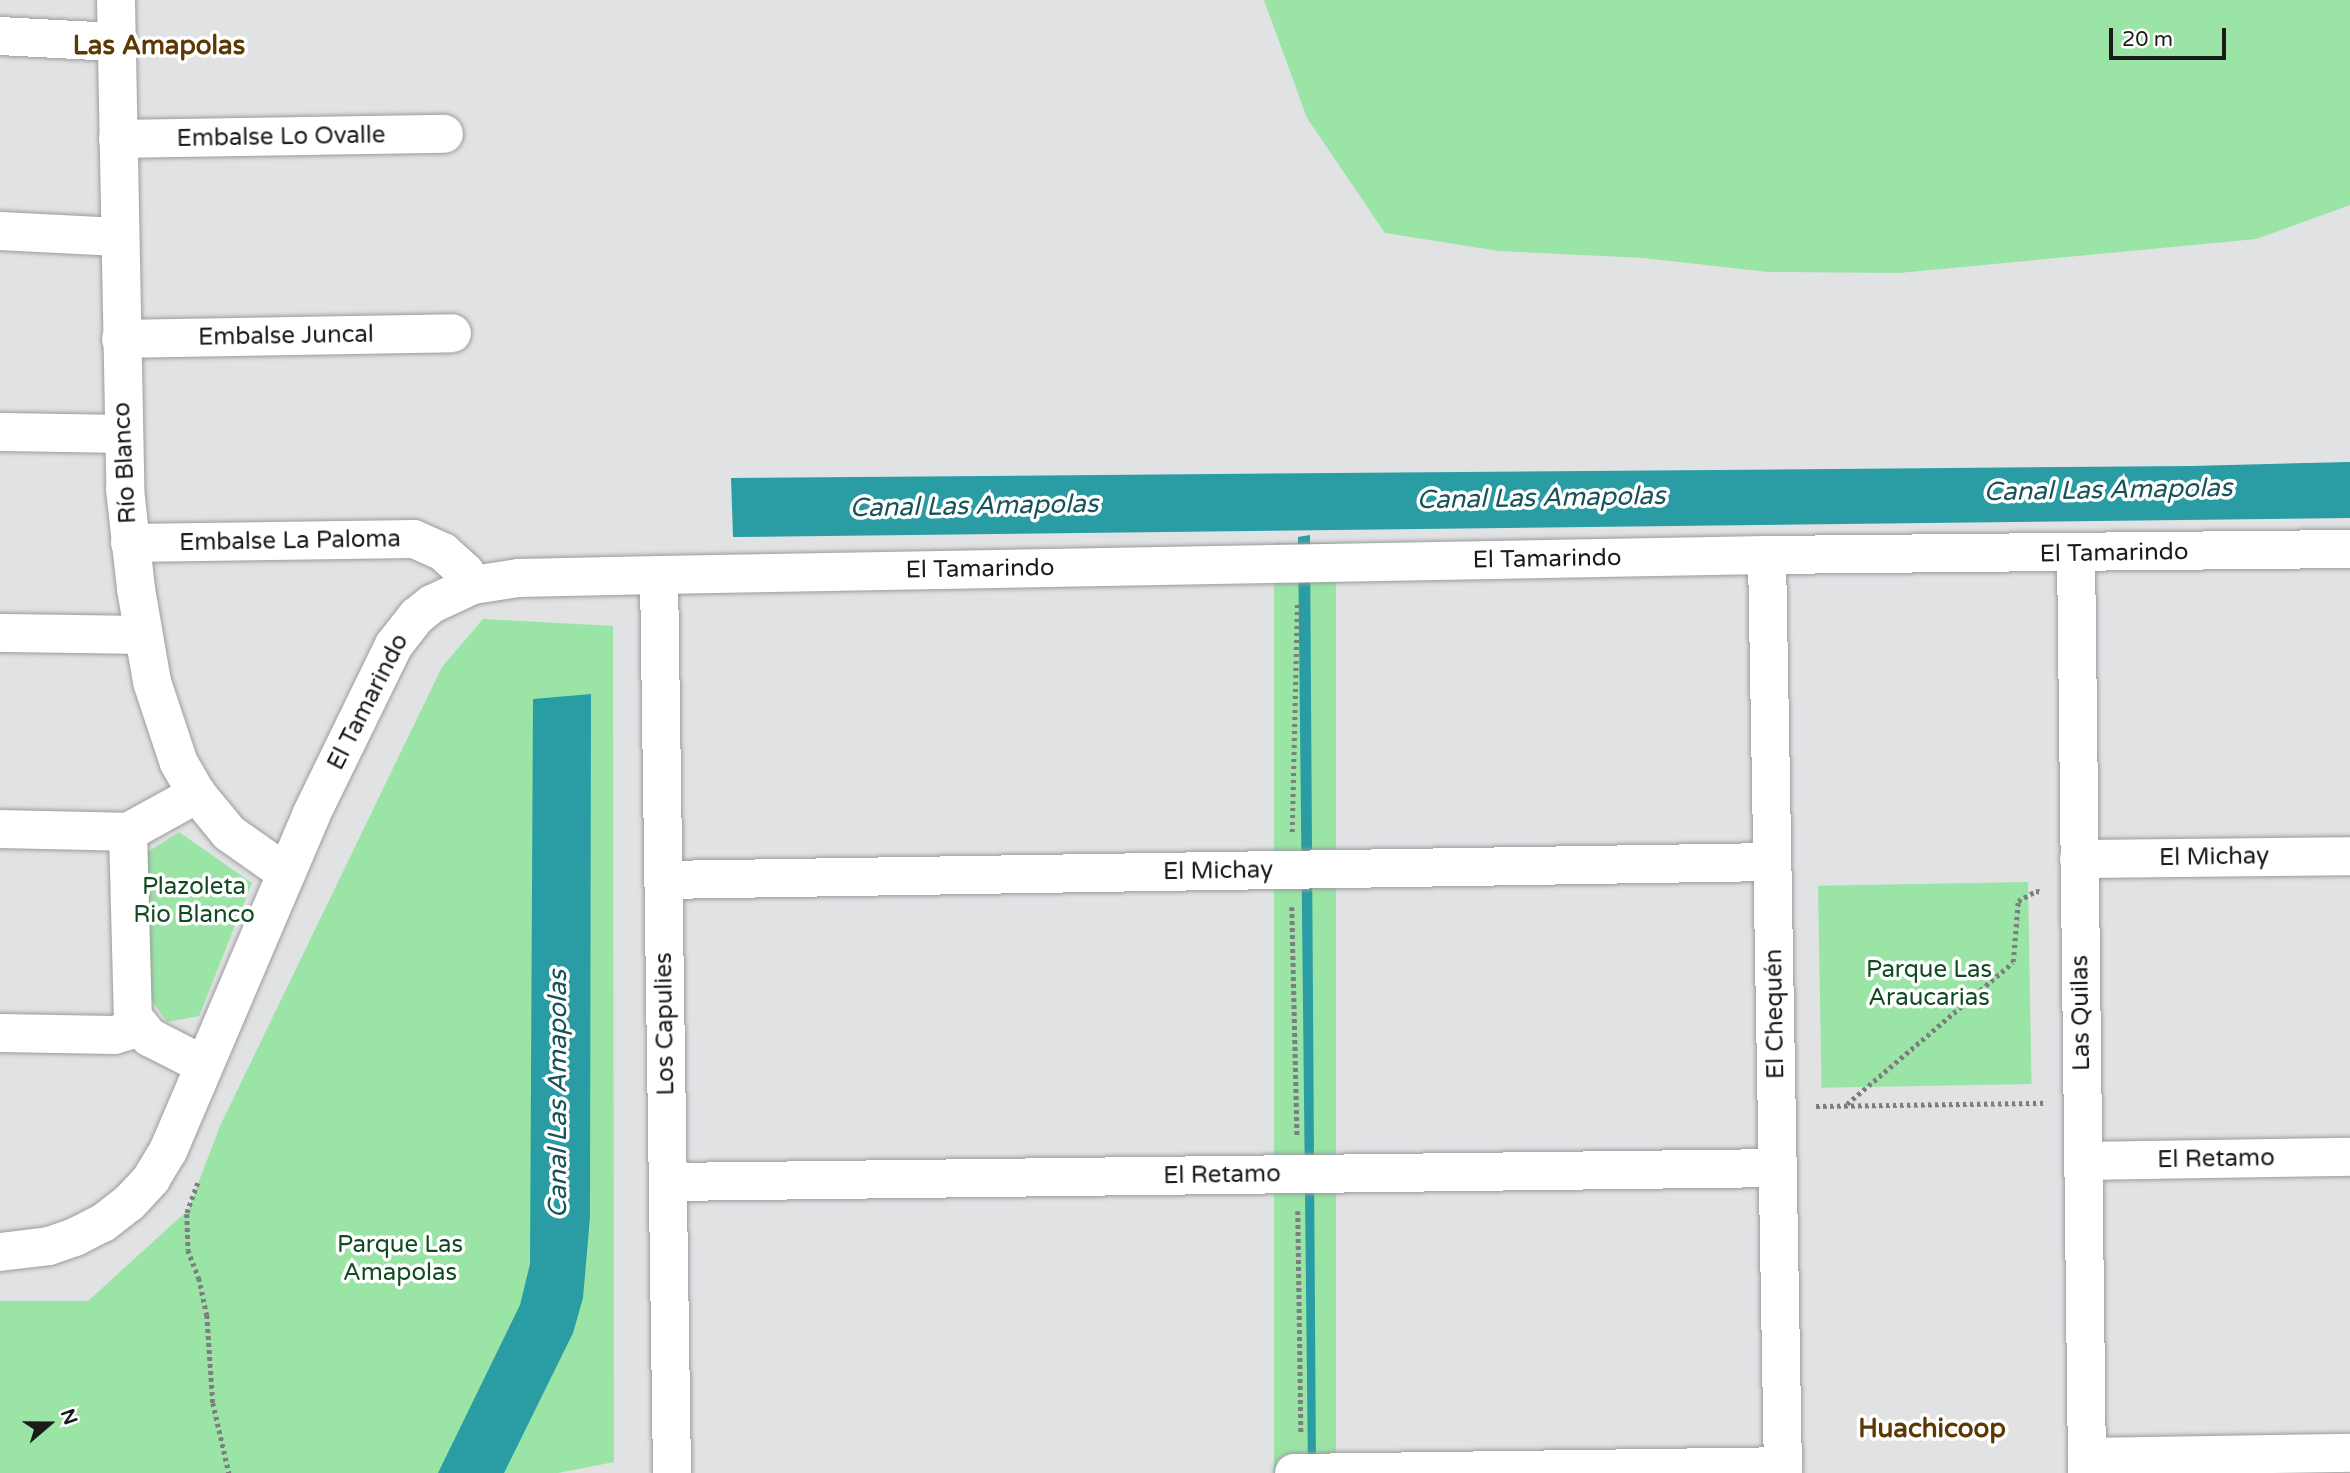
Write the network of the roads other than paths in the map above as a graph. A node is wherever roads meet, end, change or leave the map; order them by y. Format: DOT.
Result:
graph roads {
  1 [pos="116,0"];
  2 [pos="0,36"];
  3 [pos="116,41"];
  4 [pos="444,134"];
  5 [pos="118,139"];
  6 [pos="0,231"];
  7 [pos="120,236"];
  8 [pos="452,333"];
  9 [pos="121,339"];
  10 [pos="0,432"];
  11 [pos="122,434"];
  12 [pos="130,543"];
  13 [pos="2350,549"];
  14 [pos="2076,553"];
  15 [pos="1767,555"];
  16 [pos="659,575"];
  17 [pos="473,585"];
  18 [pos="0,633"];
  19 [pos="143,635"];
  20 [pos="197,794"];
  21 [pos="0,829"];
  22 [pos="128,832"];
  23 [pos="2350,856"];
  24 [pos="1772,862"];
  25 [pos="286,873"];
  26 [pos="2079,876"];
  27 [pos="663,880"];
  28 [pos="139,1028"];
  29 [pos="0,1034"];
  30 [pos="204,1065"];
  31 [pos="2350,1157"];
  32 [pos="2083,1161"];
  33 [pos="1777,1168"];
  34 [pos="668,1182"];
  35 [pos="0,1252"];
  36 [pos="2350,1453"];
  37 [pos="2087,1465"];
  38 [pos="1783,1469"];
  39 [pos="672,1473"];
  40 [pos="1294,1473"];
  1 -- 3 [label="street, Río Blanco"];
  2 -- 3 [label="street"];
  3 -- 5 [label="street, Río Blanco"];
  4 -- 5 [label="street, Embalse Lo Ovalle"];
  5 -- 7 [label="street, Río Blanco"];
  6 -- 7 [label="street"];
  7 -- 9 [label="street, Río Blanco"];
  8 -- 9 [label="street, Embalse Juncal"];
  9 -- 11 [label="street, Río Blanco"];
  10 -- 11 [label="street"];
  11 -- 12 [label="street, Río Blanco"];
  12 -- 17 [label="street, Embalse La Paloma"];
  12 -- 19 [label="street, Río Blanco"];
  13 -- 14 [label="street, El Tamarindo"];
  14 -- 15 [label="street, El Tamarindo"];
  14 -- 26 [label="street, Las Quilas"];
  15 -- 16 [label="street, El Tamarindo"];
  15 -- 24 [label="street, El Chequén"];
  16 -- 17 [label="street, El Tamarindo"];
  16 -- 27 [label="street, Los Capulies"];
  17 -- 25 [label="street, El Tamarindo"];
  18 -- 19 [label="street"];
  19 -- 20 [label="street, Río Blanco"];
  20 -- 22 [label="street"];
  20 -- 25 [label="street, Río Blanco"];
  21 -- 22 [label="street"];
  22 -- 28 [label="street"];
  23 -- 26 [label="street, El Michay"];
  24 -- 27 [label="street, El Michay"];
  24 -- 33 [label="street, El Chequén"];
  25 -- 30 [label="street, El Tamarindo"];
  26 -- 32 [label="street, Las Quilas"];
  27 -- 34 [label="street, Los Capulies"];
  28 -- 29 [label="street"];
  28 -- 30 [label="street"];
  30 -- 35 [label="street, El Tamarindo"];
  31 -- 32 [label="street, El Retamo"];
  32 -- 37 [label="street, Las Quilas"];
  33 -- 34 [label="street, El Retamo"];
  33 -- 38 [label="street, El Chequén"];
  34 -- 39 [label="street, Los Capulies"];
  36 -- 37 [label="street"];
  38 -- 40 [label="street"];
}
